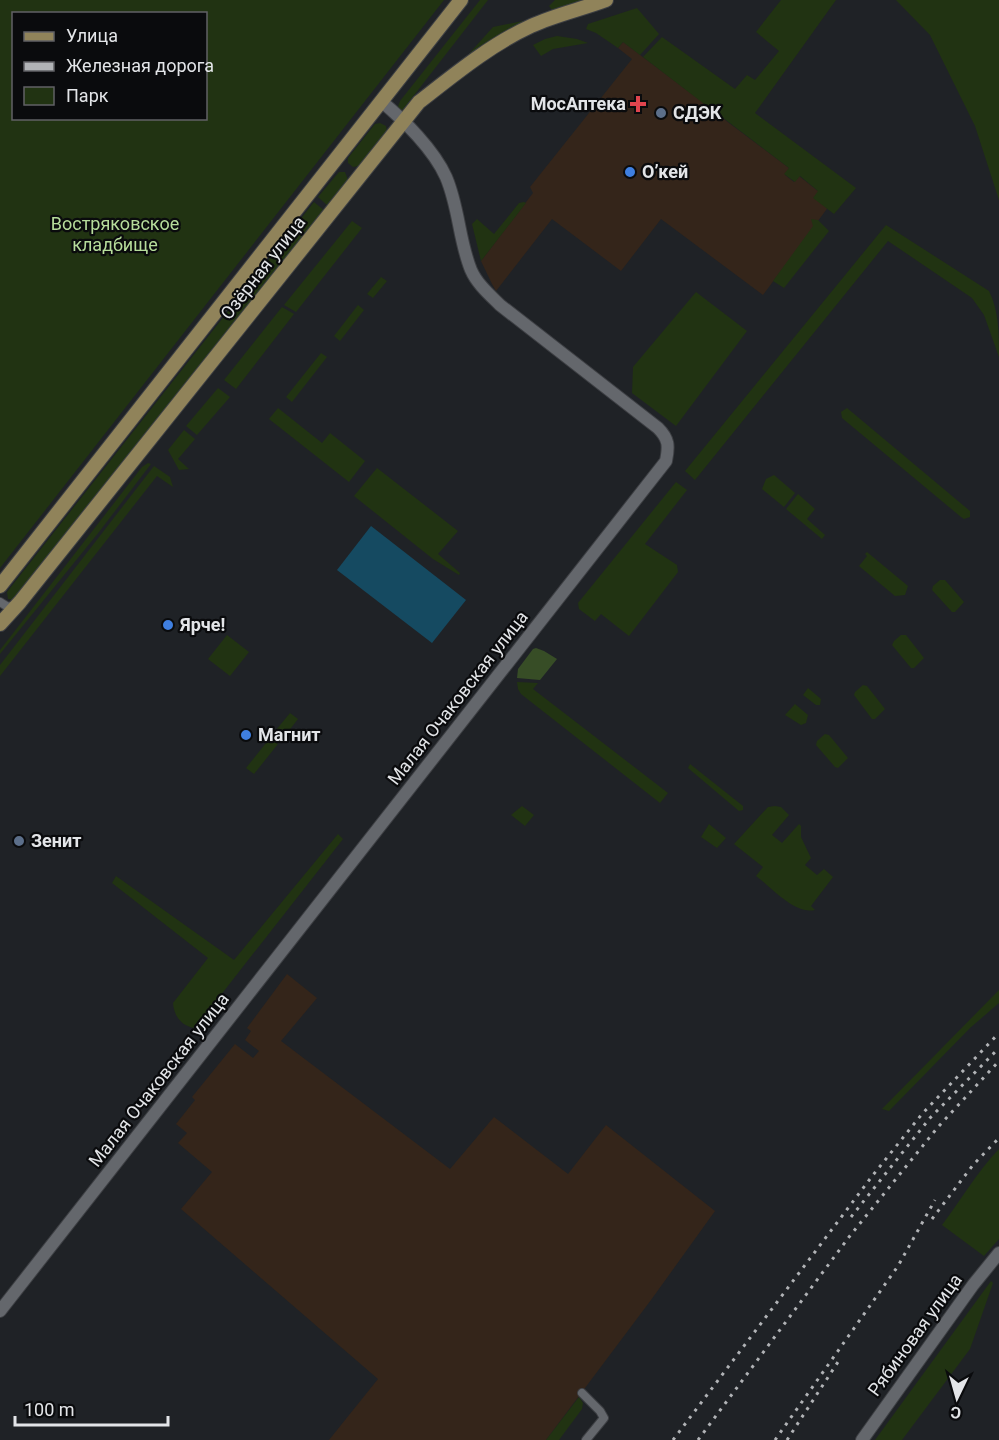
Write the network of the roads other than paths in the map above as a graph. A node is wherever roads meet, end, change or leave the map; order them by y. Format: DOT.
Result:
graph roads {
  1 [pos="461,0"];
  2 [pos="606,0"];
  3 [pos="381,101"];
  4 [pos="404,120"];
  5 [pos="0,586"];
  6 [pos="0,602"];
  7 [pos="20,602"];
  8 [pos="0,621"];
  9 [pos="999,1253"];
  10 [pos="0,1311"];
  11 [pos="582,1393"];
  12 [pos="586,1440"];
  13 [pos="862,1440"];
  1 -- 3 [label="main road, Озёрная улица"];
  2 -- 4 [label="main road, Озёрная улица"];
  3 -- 4 [label="street, Малая Очаковская улица"];
  3 -- 5 [label="main road, Озёрная улица"];
  4 -- 7 [label="main road, Озёрная улица"];
  4 -- 10 [label="street, Малая Очаковская улица"];
  6 -- 7 [label="street"];
  7 -- 8 [label="main road, Озёрная улица"];
  9 -- 13 [label="street, Рябиновая улица"];
  11 -- 12 [label="street"];
}
